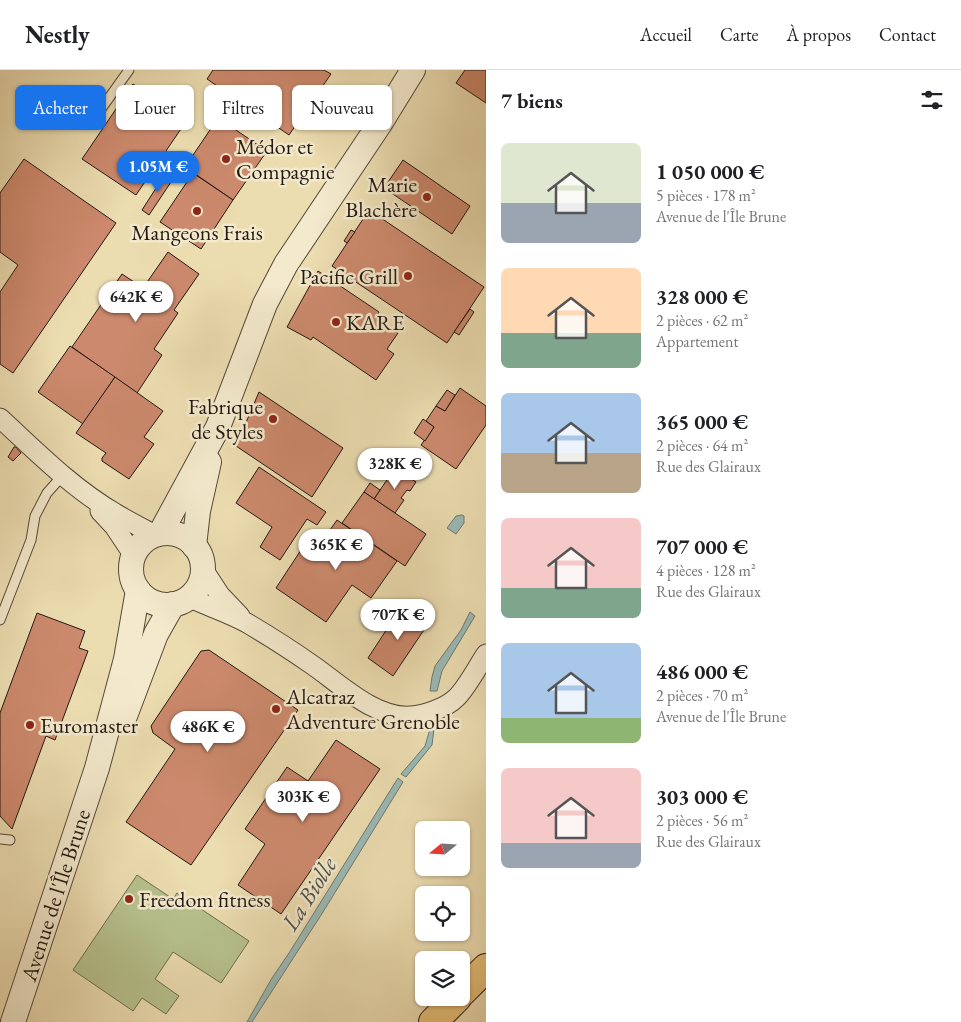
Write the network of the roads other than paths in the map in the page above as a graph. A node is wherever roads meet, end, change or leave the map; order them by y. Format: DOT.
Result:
graph roads {
  1 [pos="129,70"];
  2 [pos="413,70"];
  3 [pos="106,102"];
  4 [pos="0,419"];
  5 [pos="218,427"];
  6 [pos="63,475"];
  7 [pos="87,494"];
  8 [pos="158,534"];
  9 [pos="194,546"];
  10 [pos="134,556"];
  11 [pos="202,569"];
  12 [pos="138,590"];
  13 [pos="180,601"];
  14 [pos="0,620"];
  15 [pos="246,623"];
  16 [pos="486,654"];
  17 [pos="98,768"];
  18 [pos="0,839"];
  19 [pos="10,840"];
  20 [pos="486,968"];
  21 [pos="470,984"];
  22 [pos="449,1006"];
  23 [pos="13,1022"];
  24 [pos="433,1022"];
  1 -- 3 [label="lane"];
  2 -- 5 [label="street"];
  4 -- 6 [label="street"];
  5 -- 8 [label="street"];
  5 -- 9 [label="street"];
  6 -- 7 [label="street"];
  6 -- 14 [label="lane"];
  7 -- 8 [label="street"];
  7 -- 10 [label="street"];
  8 -- 9 [label="street"];
  8 -- 10 [label="street"];
  9 -- 11 [label="street"];
  10 -- 12 [label="street"];
  11 -- 13 [label="street"];
  11 -- 15 [label="street"];
  12 -- 13 [label="street"];
  12 -- 17 [label="street, Avenue de l'Île Brune"];
  13 -- 15 [label="street"];
  13 -- 17 [label="street, Avenue de l'Île Brune"];
  15 -- 16 [label="street"];
  17 -- 23 [label="street, Avenue de l'Île Brune"];
  18 -- 19 [label="lane"];
  20 -- 21 [label="highway"];
  22 -- 24 [label="highway"];
}
